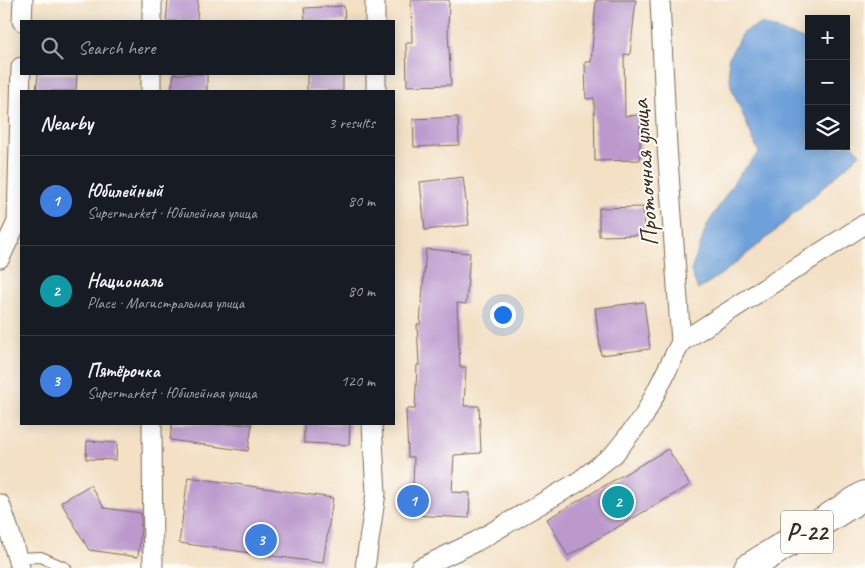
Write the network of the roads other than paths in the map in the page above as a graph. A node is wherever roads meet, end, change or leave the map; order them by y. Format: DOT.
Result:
graph roads {
  1 [pos="23,0"];
  2 [pos="152,0"];
  3 [pos="375,0"];
  4 [pos="660,0"];
  5 [pos="22,20"];
  6 [pos="152,20"];
  7 [pos="375,20"];
  8 [pos="21,75"];
  9 [pos="151,75"];
  10 [pos="376,75"];
  11 [pos="20,90"];
  12 [pos="151,90"];
  13 [pos="376,90"];
  14 [pos="20,106"];
  15 [pos="865,224"];
  16 [pos="0,258"];
  17 [pos="681,342"];
  18 [pos="152,425"];
  19 [pos="372,425"];
  20 [pos="865,495"];
  21 [pos="0,504"];
  22 [pos="19,563"];
  23 [pos="66,568"];
  24 [pos="153,568"];
  25 [pos="365,568"];
  26 [pos="420,568"];
  27 [pos="748,568"];
  1 -- 5 [label="street"];
  2 -- 6 [label="street"];
  3 -- 7 [label="street"];
  4 -- 17 [label="street, Проточная улица"];
  8 -- 11 [label="street"];
  9 -- 12 [label="street"];
  10 -- 13 [label="street"];
  14 -- 16 [label="street"];
  15 -- 17 [label="street"];
  17 -- 26 [label="street"];
  18 -- 24 [label="street"];
  19 -- 25 [label="street"];
  20 -- 27 [label="highway, Р-22"];
  21 -- 22 [label="street"];
  22 -- 23 [label="lane"];
}
